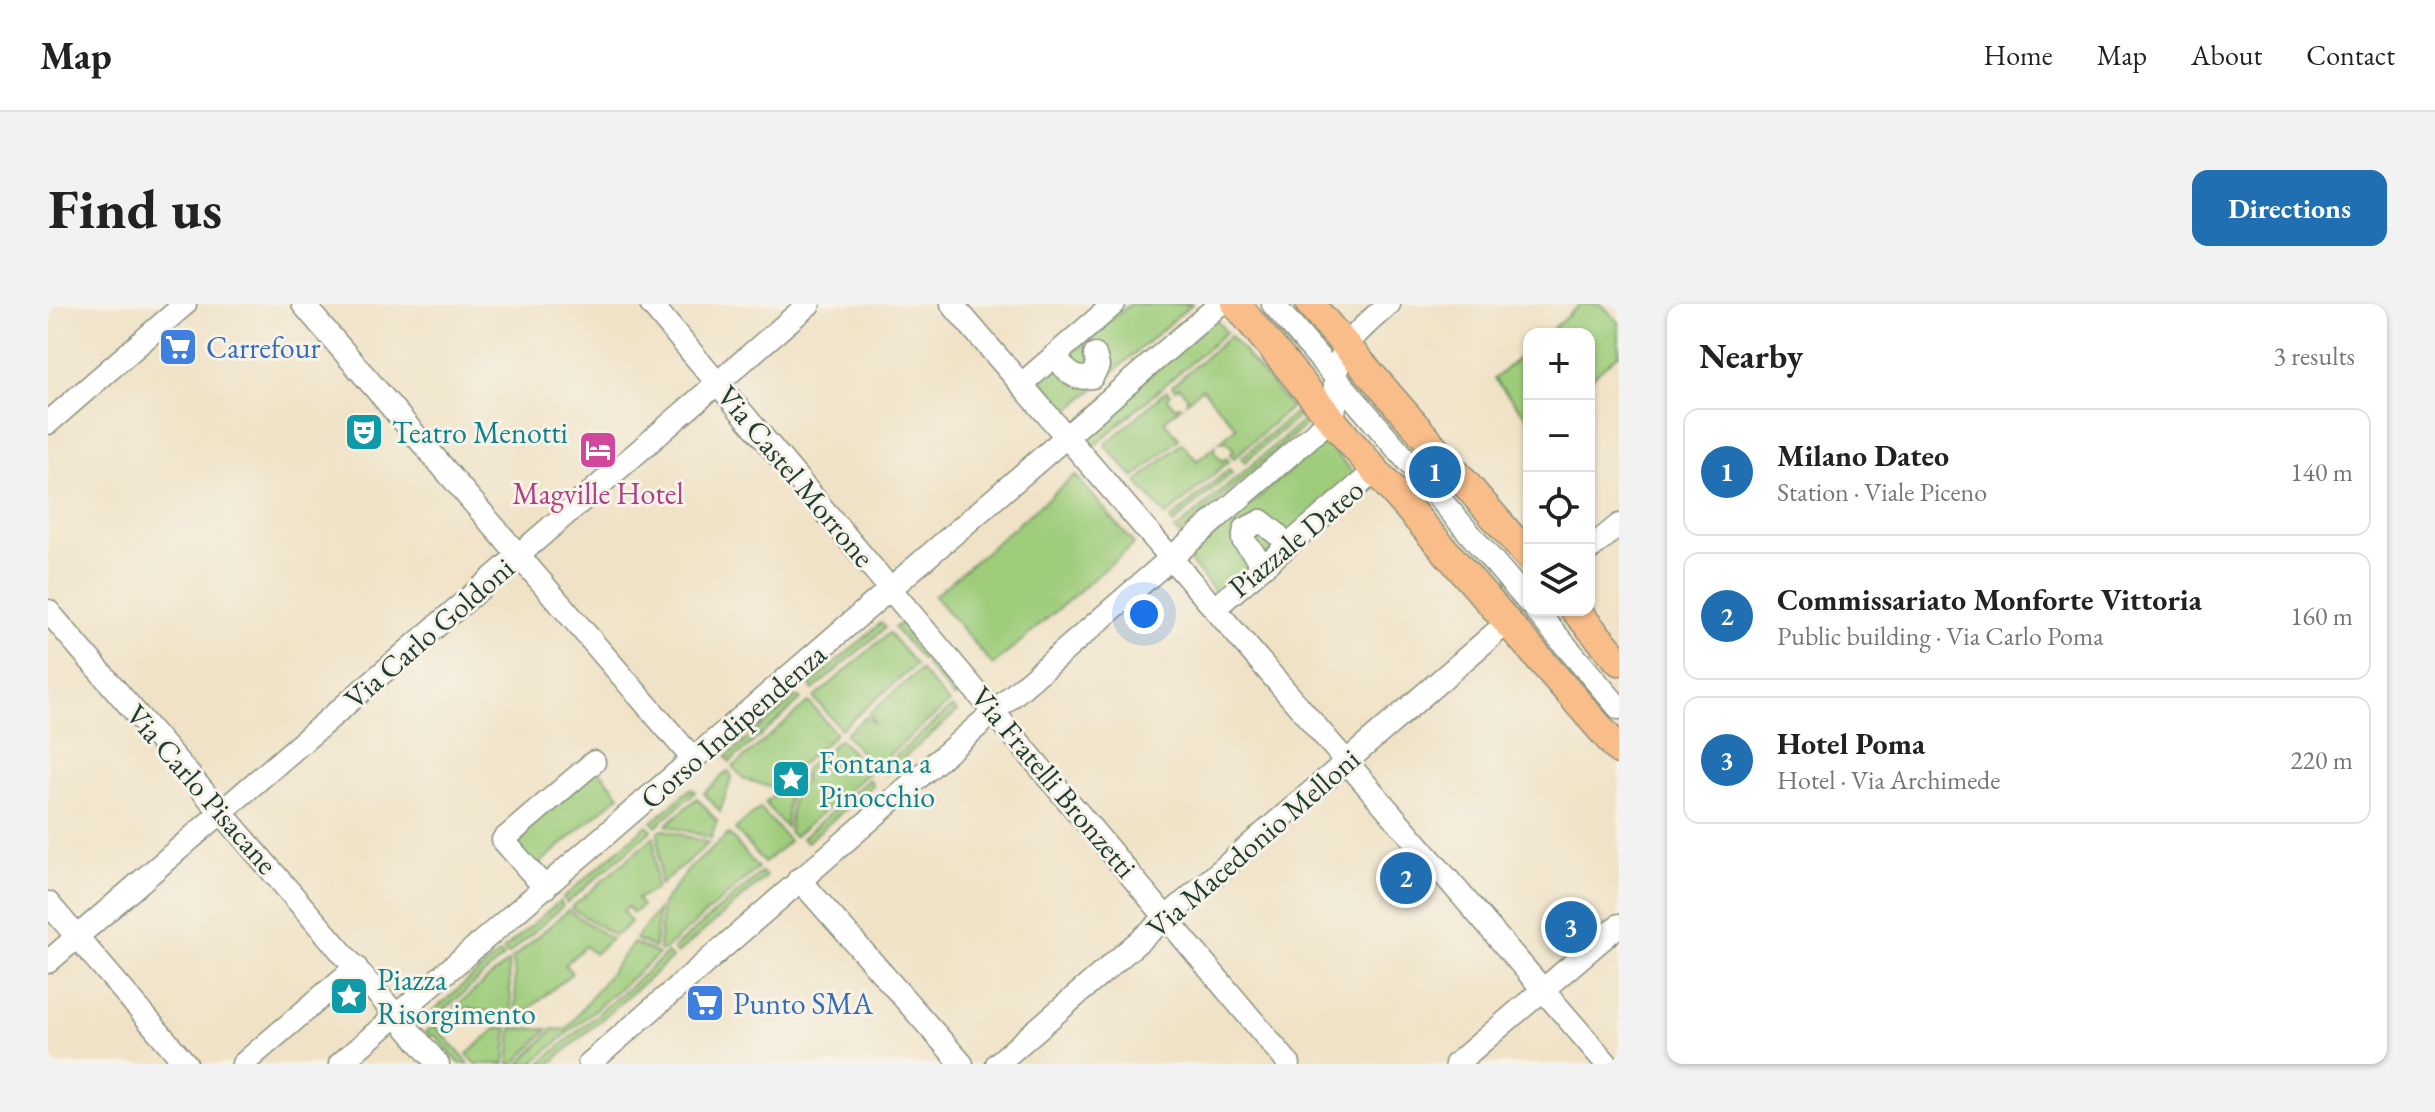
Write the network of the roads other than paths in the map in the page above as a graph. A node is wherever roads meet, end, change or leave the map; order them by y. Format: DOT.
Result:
graph roads {
  1 [pos="185,304"];
  2 [pos="303,304"];
  3 [pos="651,304"];
  4 [pos="809,304"];
  5 [pos="952,304"];
  6 [pos="1114,304"];
  7 [pos="1220,304"];
  8 [pos="1236,304"];
  9 [pos="1273,304"];
  10 [pos="1310,304"];
  11 [pos="1389,304"];
  12 [pos="1346,345"];
  13 [pos="1055,355"];
  14 [pos="1095,355"];
  15 [pos="1286,363"];
  16 [pos="1336,377"];
  17 [pos="718,384"];
  18 [pos="1022,384"];
  19 [pos="1332,418"];
  20 [pos="48,423"];
  21 [pos="1068,436"];
  22 [pos="1376,470"];
  23 [pos="1619,525"];
  24 [pos="1277,534"];
  25 [pos="1595,545"];
  26 [pos="1523,550"];
  27 [pos="519,556"];
  28 [pos="1172,558"];
  29 [pos="1264,566"];
  30 [pos="892,589"];
  31 [pos="1215,608"];
  32 [pos="48,611"];
  33 [pos="1519,612"];
  34 [pos="1540,616"];
  35 [pos="1580,616"];
  36 [pos="941,648"];
  37 [pos="1619,661"];
  38 [pos="1619,708"];
  39 [pos="995,712"];
  40 [pos="1619,750"];
  41 [pos="694,760"];
  42 [pos="594,762"];
  43 [pos="1347,762"];
  44 [pos="222,812"];
  45 [pos="799,879"];
  46 [pos="545,888"];
  47 [pos="48,903"];
  48 [pos="1167,917"];
  49 [pos="1619,925"];
  50 [pos="77,937"];
  51 [pos="48,962"];
  52 [pos="356,967"];
  53 [pos="1542,991"];
  54 [pos="397,1015"];
  55 [pos="255,1059"];
  56 [pos="186,1064"];
  57 [pos="340,1064"];
  58 [pos="438,1064"];
  59 [pos="589,1064"];
  60 [pos="962,1064"];
  61 [pos="997,1064"];
  62 [pos="1289,1064"];
  63 [pos="1456,1064"];
  64 [pos="1607,1064"];
  1 -- 20 [label="street"];
  2 -- 27 [label="street"];
  3 -- 17 [label="street, Via Castel Morrone"];
  4 -- 17 [label="street, Via Carlo Goldoni"];
  5 -- 18 [label="street, Piazzale Dateo"];
  6 -- 13 [label="street"];
  7 -- 21 [label="street"];
  8 -- 15 [label="main road, Piazzale Dateo"];
  9 -- 16 [label="street"];
  10 -- 12 [label="main road"];
  11 -- 12 [label="street"];
  12 -- 16 [label="street"];
  12 -- 26 [label="main road"];
  13 -- 14 [label="street"];
  13 -- 18 [label="street"];
  15 -- 16 [label="street, Piazzale Dateo"];
  15 -- 19 [label="main road, Piazzale Dateo"];
  16 -- 19 [label="street"];
  16 -- 33 [label="street"];
  17 -- 27 [label="street, Via Carlo Goldoni"];
  17 -- 30 [label="street, Via Castel Morrone"];
  18 -- 21 [label="street, Piazzale Dateo"];
  19 -- 22 [label="main road, Piazzale Dateo"];
  19 -- 28 [label="street"];
  21 -- 28 [label="street, Piazzale Dateo"];
  21 -- 30 [label="street, Corso Indipendenza"];
  22 -- 29 [label="street, Piazzale Dateo"];
  22 -- 33 [label="main road"];
  23 -- 25 [label="street"];
  24 -- 29 [label="street"];
  27 -- 41 [label="street"];
  27 -- 44 [label="street, Via Carlo Goldoni"];
  28 -- 31 [label="street, Piazzale Dateo"];
  28 -- 39 [label="street"];
  29 -- 31 [label="street, Piazzale Dateo"];
  30 -- 36 [label="street, Via Castel Morrone"];
  30 -- 41 [label="street, Corso Indipendenza"];
  31 -- 43 [label="street"];
  32 -- 44 [label="street, Via Carlo Pisacane"];
  33 -- 40 [label="main road"];
  33 -- 43 [label="street, Via Macedonio Melloni"];
  34 -- 38 [label="street"];
  35 -- 37 [label="main road"];
  36 -- 39 [label="street, Via Fratelli Bronzetti"];
  39 -- 45 [label="street"];
  39 -- 48 [label="street, Via Fratelli Bronzetti"];
  41 -- 46 [label="street, Corso Indipendenza"];
  42 -- 46 [label="street"];
  43 -- 48 [label="street, Via Macedonio Melloni"];
  43 -- 53 [label="street"];
  44 -- 50 [label="street, Via Carlo Goldoni"];
  44 -- 52 [label="street, Via Carlo Pisacane"];
  45 -- 59 [label="street"];
  45 -- 60 [label="street"];
  46 -- 54 [label="street, Corso Indipendenza"];
  47 -- 50 [label="street"];
  48 -- 61 [label="street, Via Macedonio Melloni"];
  48 -- 62 [label="street, Via Fratelli Bronzetti"];
  49 -- 53 [label="street"];
  50 -- 51 [label="street, Via Carlo Goldoni"];
  50 -- 56 [label="street"];
  52 -- 54 [label="street"];
  52 -- 55 [label="street"];
  53 -- 63 [label="street"];
  53 -- 64 [label="street"];
  54 -- 57 [label="street"];
  54 -- 58 [label="street"];
}
